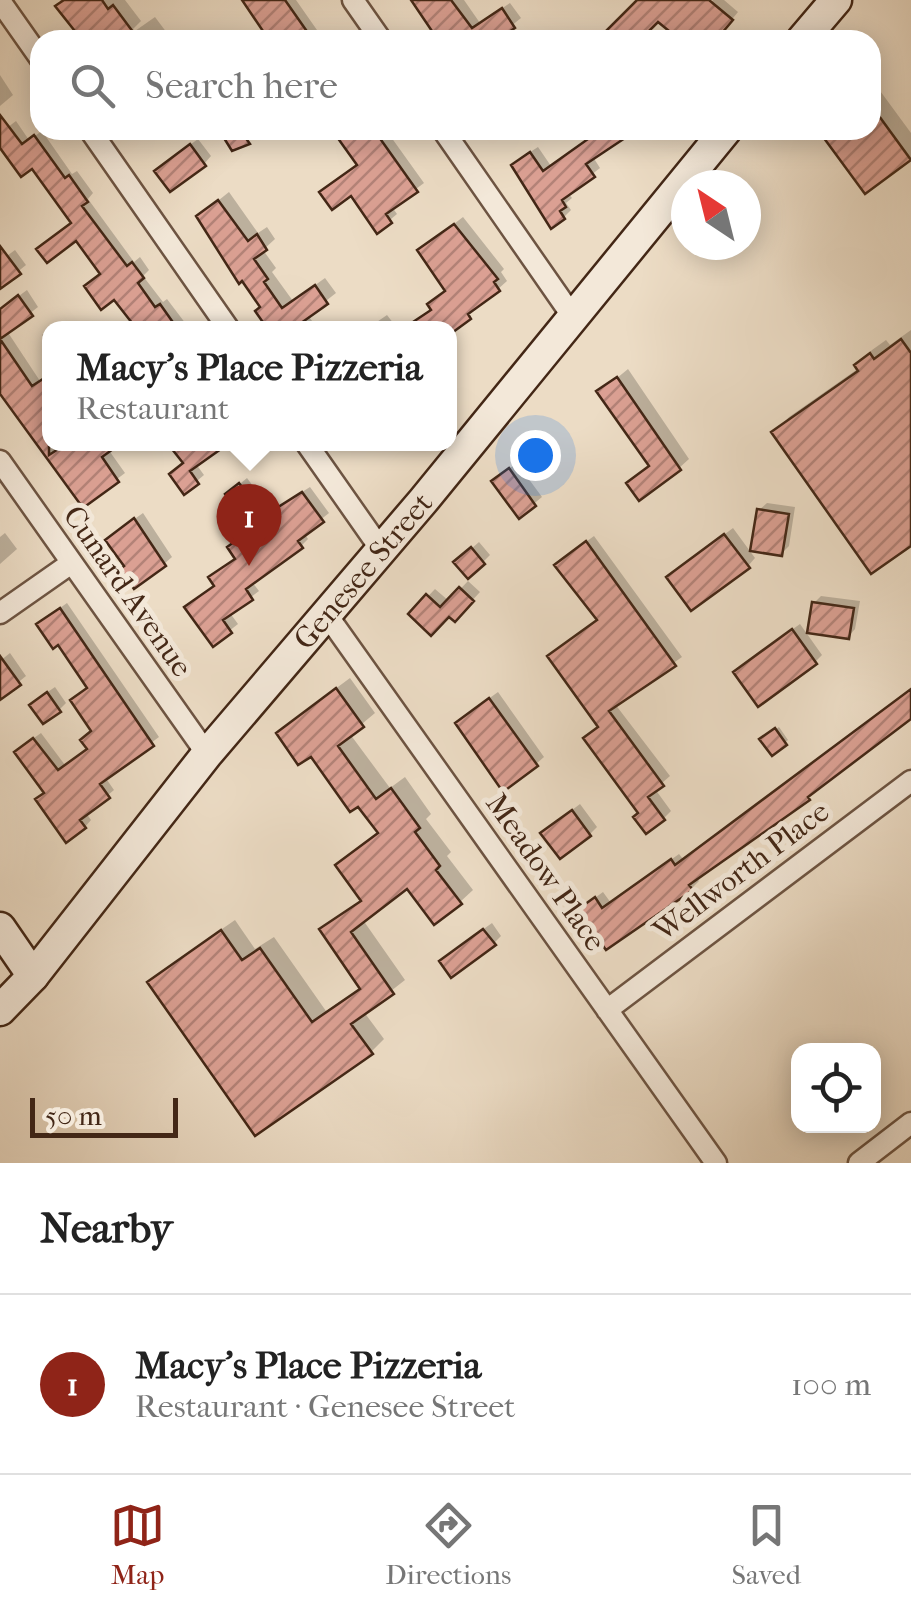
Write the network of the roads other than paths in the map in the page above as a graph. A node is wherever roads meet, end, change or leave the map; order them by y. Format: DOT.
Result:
graph roads {
  1 [pos="353,0"];
  2 [pos="836,0"];
  3 [pos="0,1"];
  4 [pos="374,30"];
  5 [pos="810,30"];
  6 [pos="30,44"];
  7 [pos="97,140"];
  8 [pos="451,140"];
  9 [pos="718,140"];
  10 [pos="573,317"];
  11 [pos="223,321"];
  12 [pos="313,451"];
  13 [pos="0,462"];
  14 [pos="382,550"];
  15 [pos="70,564"];
  16 [pos="0,613"];
  17 [pos="327,615"];
  18 [pos="208,754"];
  19 [pos="911,780"];
  20 [pos="0,928"];
  21 [pos="32,976"];
  22 [pos="0,1010"];
  23 [pos="607,1010"];
  24 [pos="911,1123"];
  25 [pos="716,1163"];
  26 [pos="859,1163"];
  1 -- 4 [label="street"];
  2 -- 5 [label="main road"];
  3 -- 6 [label="street"];
  7 -- 11 [label="street"];
  8 -- 10 [label="street"];
  9 -- 10 [label="main road, Genesee Street"];
  10 -- 14 [label="main road, Genesee Street"];
  12 -- 14 [label="street"];
  13 -- 15 [label="street, Cunard Avenue"];
  14 -- 17 [label="main road, Genesee Street"];
  15 -- 16 [label="street"];
  15 -- 18 [label="street, Cunard Avenue"];
  17 -- 18 [label="main road, Genesee Street"];
  17 -- 23 [label="street, Meadow Place"];
  18 -- 21 [label="main road, Genesee Street"];
  19 -- 23 [label="street, Wellworth Place"];
  20 -- 21 [label="main road"];
  21 -- 22 [label="main road, Genesee Street"];
  23 -- 25 [label="street, Meadow Place"];
  24 -- 26 [label="street"];
}
